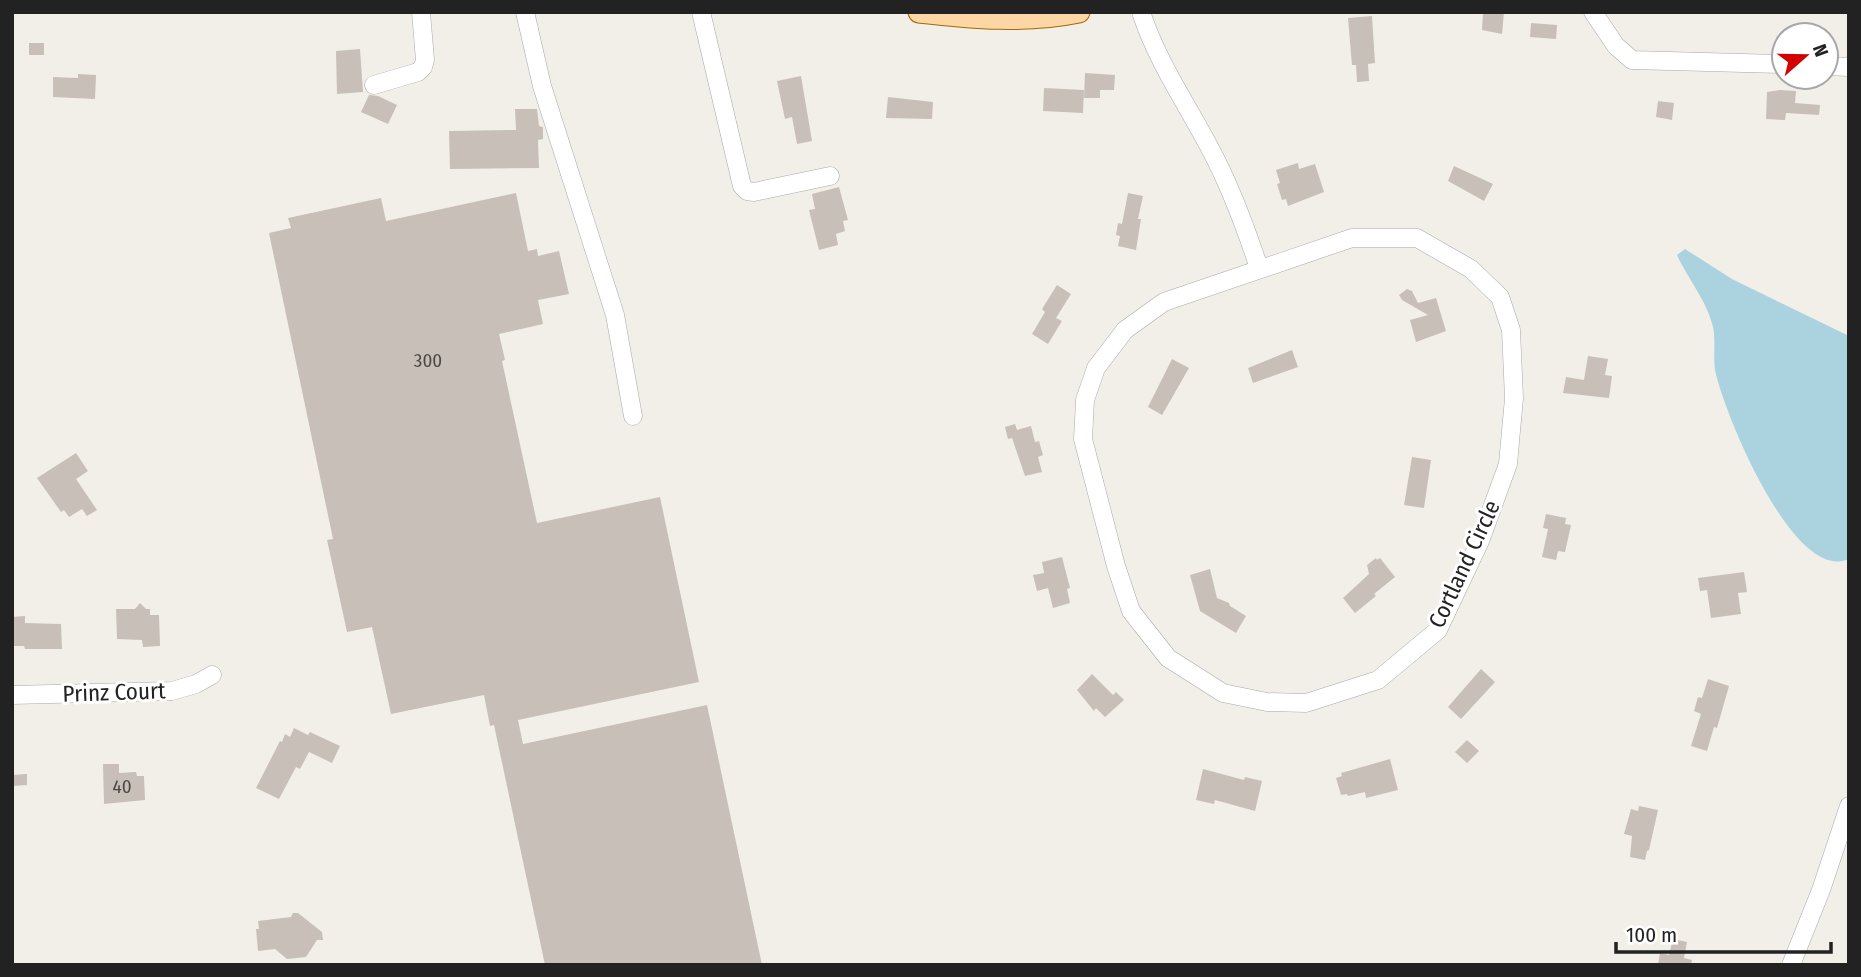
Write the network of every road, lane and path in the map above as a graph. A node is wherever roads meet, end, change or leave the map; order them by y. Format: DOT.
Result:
graph roads {
  1 [pos="421,12"];
  2 [pos="524,12"];
  3 [pos="701,12"];
  4 [pos="919,12"];
  5 [pos="1079,12"];
  6 [pos="1142,12"];
  7 [pos="1593,12"];
  8 [pos="1770,64"];
  9 [pos="374,85"];
  10 [pos="830,176"];
  11 [pos="1259,268"];
  12 [pos="633,416"];
  13 [pos="212,675"];
  14 [pos="12,695"];
  15 [pos="1849,806"];
  16 [pos="1791,965"];
  1 -- 9 [label="street"];
  2 -- 12 [label="street"];
  3 -- 10 [label="street"];
  4 -- 5 [label="main road"];
  6 -- 11 [label="street"];
  7 -- 8 [label="street"];
  11 -- 11 [label="street, Cortland Circle"];
  13 -- 14 [label="street, Prinz Court"];
  15 -- 16 [label="street"];
}
